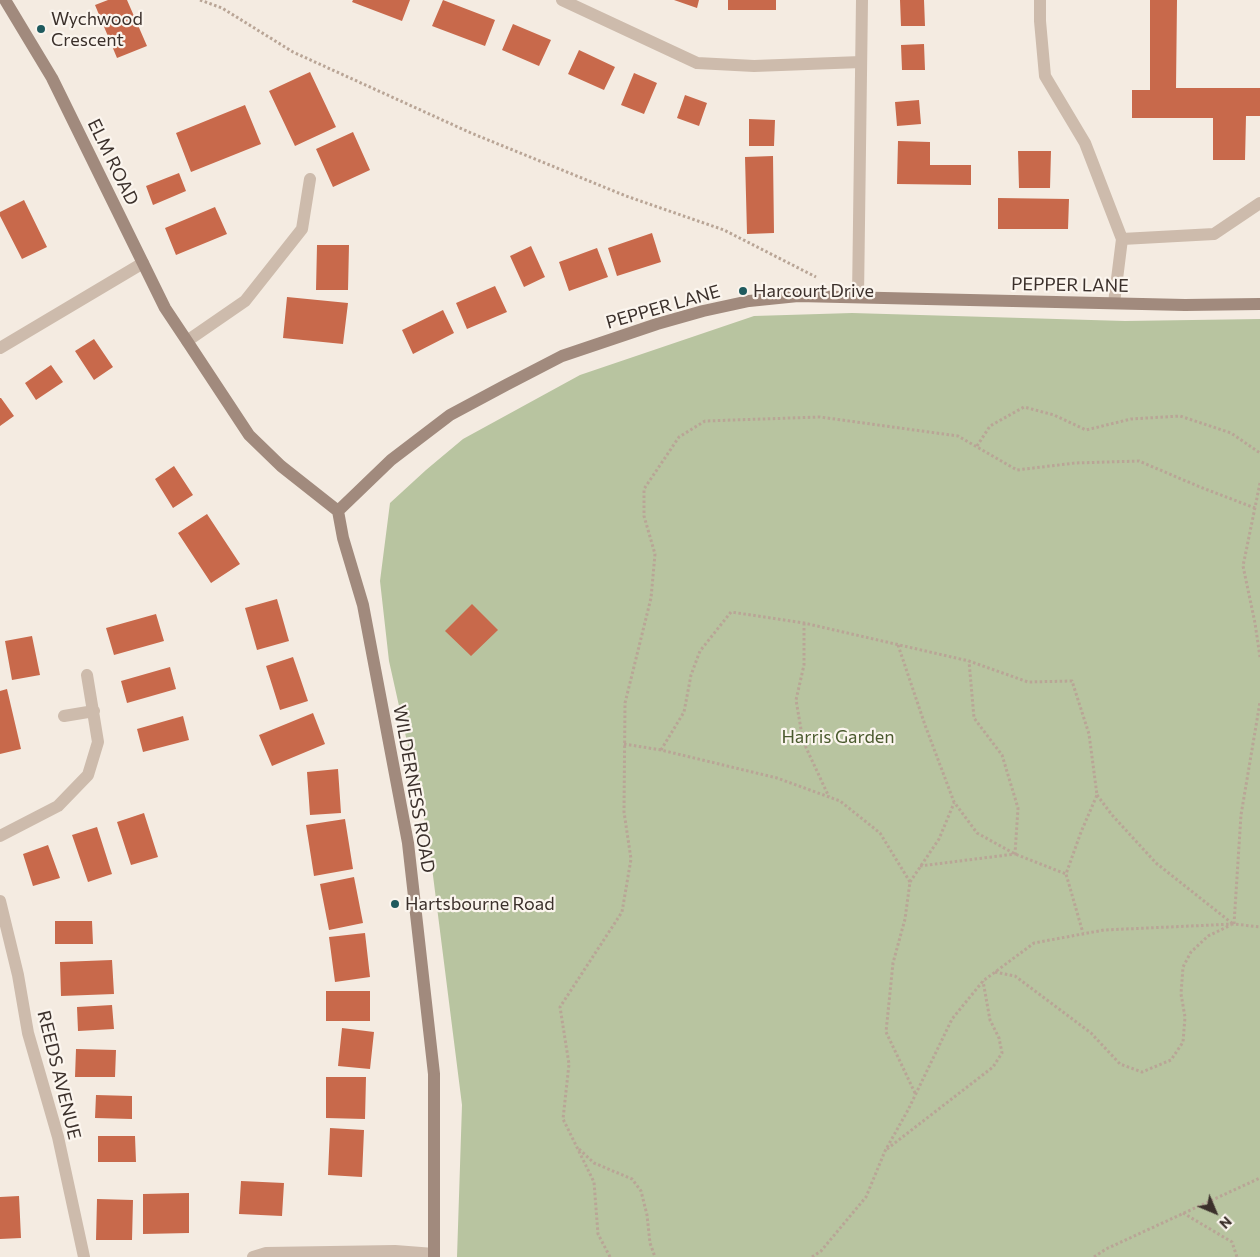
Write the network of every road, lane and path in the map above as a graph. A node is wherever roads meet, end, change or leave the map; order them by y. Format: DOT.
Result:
graph roads {
  1 [pos="4,0"];
  2 [pos="200,0"];
  3 [pos="562,0"];
  4 [pos="862,0"];
  5 [pos="1040,0"];
  6 [pos="861,62"];
  7 [pos="310,179"];
  8 [pos="1260,203"];
  9 [pos="1122,238"];
  10 [pos="143,263"];
  11 [pos="825,281"];
  12 [pos="858,297"];
  13 [pos="1114,303"];
  14 [pos="1260,304"];
  15 [pos="187,341"];
  16 [pos="0,348"];
  17 [pos="977,446"];
  18 [pos="1260,453"];
  19 [pos="1260,483"];
  20 [pos="1255,508"];
  21 [pos="338,511"];
  22 [pos="804,623"];
  23 [pos="898,645"];
  24 [pos="1260,657"];
  25 [pos="969,661"];
  26 [pos="87,675"];
  27 [pos="1260,702"];
  28 [pos="94,710"];
  29 [pos="64,716"];
  30 [pos="624,744"];
  31 [pos="661,750"];
  32 [pos="1097,795"];
  33 [pos="830,797"];
  34 [pos="954,802"];
  35 [pos="0,836"];
  36 [pos="1015,854"];
  37 [pos="920,866"];
  38 [pos="1066,874"];
  39 [pos="910,882"];
  40 [pos="0,901"];
  41 [pos="1234,924"];
  42 [pos="1260,926"];
  43 [pos="1083,933"];
  44 [pos="995,972"];
  45 [pos="983,981"];
  46 [pos="916,1093"];
  47 [pos="577,1147"];
  48 [pos="885,1151"];
  49 [pos="1260,1178"];
  50 [pos="1183,1213"];
  51 [pos="434,1256"];
  52 [pos="84,1257"];
  53 [pos="253,1257"];
  54 [pos="610,1257"];
  55 [pos="655,1257"];
  56 [pos="812,1257"];
  57 [pos="1094,1257"];
  58 [pos="1236,1257"];
  1 -- 10 [label="main road, ELM ROAD"];
  2 -- 11 [label="path"];
  3 -- 6 [label="street"];
  4 -- 6 [label="street"];
  5 -- 9 [label="street"];
  6 -- 12 [label="street"];
  7 -- 15 [label="street"];
  8 -- 9 [label="street"];
  9 -- 13 [label="street"];
  10 -- 15 [label="main road, ELM ROAD"];
  10 -- 16 [label="street"];
  12 -- 13 [label="main road, PEPPER LANE"];
  12 -- 21 [label="main road, PEPPER LANE"];
  13 -- 14 [label="main road, PEPPER LANE"];
  15 -- 21 [label="main road, ELM ROAD"];
  17 -- 18 [label="path"];
  17 -- 20 [label="path"];
  17 -- 30 [label="path"];
  19 -- 20 [label="path"];
  20 -- 24 [label="path"];
  21 -- 51 [label="main road, WILDERNESS ROAD"];
  22 -- 23 [label="path"];
  22 -- 31 [label="path"];
  22 -- 33 [label="path"];
  23 -- 25 [label="path"];
  23 -- 34 [label="path"];
  25 -- 32 [label="path"];
  25 -- 36 [label="path"];
  26 -- 28 [label="street"];
  27 -- 41 [label="path"];
  28 -- 29 [label="street"];
  28 -- 35 [label="street"];
  30 -- 31 [label="path"];
  30 -- 47 [label="path"];
  31 -- 33 [label="path"];
  32 -- 38 [label="path"];
  32 -- 41 [label="path"];
  33 -- 39 [label="path"];
  34 -- 36 [label="path"];
  34 -- 37 [label="path"];
  36 -- 37 [label="path"];
  36 -- 38 [label="path"];
  37 -- 39 [label="path"];
  38 -- 43 [label="path"];
  39 -- 46 [label="path"];
  40 -- 52 [label="street, REEDS AVENUE"];
  41 -- 42 [label="path"];
  41 -- 43 [label="path"];
  41 -- 44 [label="path"];
  43 -- 44 [label="path"];
  44 -- 45 [label="path"];
  45 -- 46 [label="path"];
  45 -- 48 [label="path"];
  46 -- 48 [label="path"];
  47 -- 54 [label="path"];
  47 -- 55 [label="path"];
  48 -- 56 [label="path"];
  49 -- 50 [label="path"];
  50 -- 57 [label="path"];
  50 -- 58 [label="path"];
  51 -- 53 [label="street"];
}
